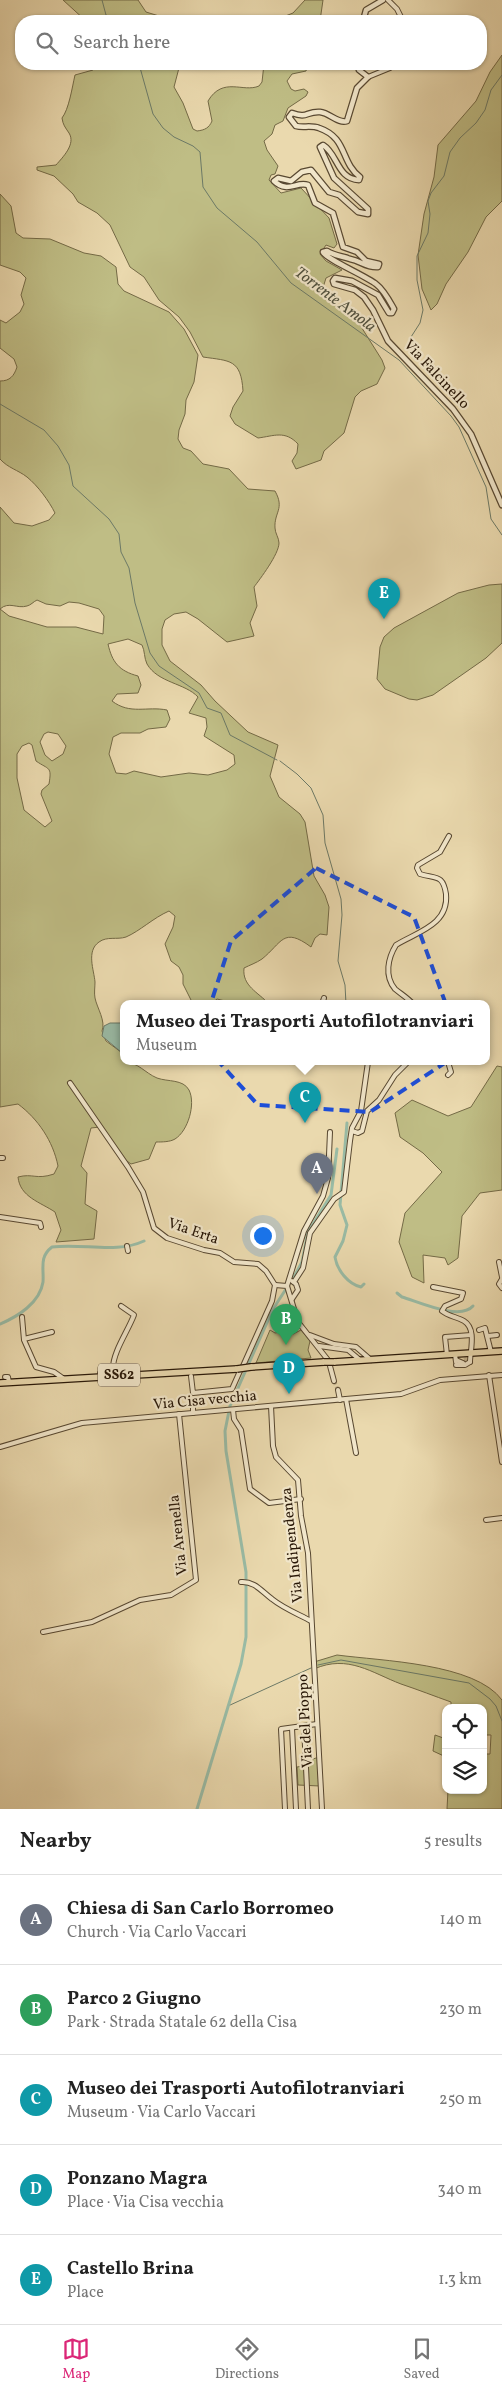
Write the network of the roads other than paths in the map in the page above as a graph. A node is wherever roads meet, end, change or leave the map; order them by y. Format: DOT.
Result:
graph roads {
  1 [pos="383,0"];
  2 [pos="388,0"];
  3 [pos="365,15"];
  4 [pos="400,15"];
  5 [pos="359,70"];
  6 [pos="385,70"];
  7 [pos="368,77"];
  8 [pos="502,505"];
  9 [pos="449,836"];
  10 [pos="409,1000"];
  11 [pos="368,1065"];
  12 [pos="405,1065"];
  13 [pos="449,1065"];
  14 [pos="448,1075"];
  15 [pos="70,1083"];
  16 [pos="352,1131"];
  17 [pos="330,1132"];
  18 [pos="0,1218"];
  19 [pos="41,1227"];
  20 [pos="127,1246"];
  21 [pos="128,1251"];
  22 [pos="499,1262"];
  23 [pos="502,1278"];
  24 [pos="288,1280"];
  25 [pos="294,1282"];
  26 [pos="274,1286"];
  27 [pos="287,1286"];
  28 [pos="433,1288"];
  29 [pos="502,1288"];
  30 [pos="292,1299"];
  31 [pos="121,1306"];
  32 [pos="22,1316"];
  33 [pos="488,1325"];
  34 [pos="479,1330"];
  35 [pos="52,1332"];
  36 [pos="308,1334"];
  37 [pos="471,1335"];
  38 [pos="497,1335"];
  39 [pos="487,1336"];
  40 [pos="24,1339"];
  41 [pos="324,1340"];
  42 [pos="319,1346"];
  43 [pos="338,1348"];
  44 [pos="360,1350"];
  45 [pos="502,1351"];
  46 [pos="492,1352"];
  47 [pos="352,1354"];
  48 [pos="447,1355"];
  49 [pos="360,1360"];
  50 [pos="371,1360"];
  51 [pos="328,1361"];
  52 [pos="349,1361"];
  53 [pos="466,1361"];
  54 [pos="240,1368"];
  55 [pos="489,1375"];
  56 [pos="502,1375"];
  57 [pos="100,1376"];
  58 [pos="191,1376"];
  59 [pos="64,1379"];
  60 [pos="334,1381"];
  61 [pos="0,1383"];
  62 [pos="338,1390"];
  63 [pos="346,1399"];
  64 [pos="193,1400"];
  65 [pos="340,1400"];
  66 [pos="271,1406"];
  67 [pos="230,1410"];
  68 [pos="193,1413"];
  69 [pos="179,1414"];
  70 [pos="0,1447"];
  71 [pos="356,1453"];
  72 [pos="502,1462"];
  73 [pos="301,1499"];
  74 [pos="502,1518"];
  75 [pos="486,1520"];
  76 [pos="244,1581"];
  77 [pos="311,1621"];
  78 [pos="43,1632"];
  79 [pos="312,1633"];
  80 [pos="317,1724"];
  81 [pos="304,1726"];
  82 [pos="292,1728"];
  83 [pos="285,1809"];
  84 [pos="296,1809"];
  85 [pos="308,1809"];
  86 [pos="322,1809"];
  1 -- 3 [label="street"];
  2 -- 4 [label="street"];
  5 -- 7 [label="street"];
  6 -- 7 [label="street"];
  7 -- 8 [label="street, Via Falcinello"];
  9 -- 10 [label="street"];
  11 -- 16 [label="street"];
  12 -- 16 [label="street"];
  13 -- 14 [label="street"];
  15 -- 26 [label="street, Via Erta"];
  16 -- 25 [label="street"];
  17 -- 24 [label="street"];
  18 -- 19 [label="street"];
  20 -- 21 [label="street"];
  22 -- 23 [label="street"];
  23 -- 29 [label="street"];
  24 -- 25 [label="street"];
  24 -- 27 [label="street"];
  25 -- 30 [label="street"];
  26 -- 27 [label="street"];
  26 -- 54 [label="street"];
  27 -- 30 [label="street"];
  28 -- 37 [label="street"];
  30 -- 36 [label="street"];
  31 -- 57 [label="street"];
  32 -- 40 [label="street"];
  33 -- 39 [label="street"];
  34 -- 39 [label="street"];
  35 -- 40 [label="street"];
  36 -- 41 [label="street"];
  36 -- 42 [label="street"];
  37 -- 48 [label="street"];
  37 -- 53 [label="street"];
  38 -- 39 [label="street"];
  39 -- 46 [label="street"];
  40 -- 59 [label="street"];
  41 -- 42 [label="street"];
  41 -- 44 [label="street"];
  42 -- 43 [label="street"];
  42 -- 51 [label="street"];
  43 -- 47 [label="street"];
  43 -- 51 [label="street"];
  44 -- 49 [label="street"];
  44 -- 50 [label="street"];
  45 -- 46 [label="main road, SS62"];
  46 -- 53 [label="main road, SS62"];
  47 -- 49 [label="street"];
  47 -- 52 [label="street"];
  48 -- 50 [label="main road, SS62"];
  48 -- 53 [label="main road, SS62"];
  49 -- 50 [label="main road, SS62"];
  49 -- 52 [label="main road, SS62"];
  51 -- 52 [label="main road, SS62"];
  51 -- 54 [label="main road, SS62, bridge"];
  51 -- 60 [label="street"];
  54 -- 57 [label="main road, SS62"];
  54 -- 58 [label="street"];
  55 -- 56 [label="street, Via Cisa vecchia"];
  55 -- 63 [label="street, Via Cisa vecchia"];
  55 -- 72 [label="street"];
  57 -- 59 [label="main road, SS62"];
  59 -- 61 [label="main road, SS62"];
  62 -- 65 [label="street"];
  63 -- 65 [label="street, Via Cisa vecchia"];
  63 -- 71 [label="street"];
  64 -- 68 [label="street"];
  65 -- 66 [label="street, Via Cisa vecchia"];
  66 -- 67 [label="street, Via Cisa vecchia"];
  66 -- 73 [label="street, Via Indipendenza"];
  67 -- 68 [label="street, Via Cisa vecchia"];
  67 -- 73 [label="street"];
  68 -- 69 [label="street, Via Cisa vecchia"];
  69 -- 70 [label="street, Via Cisa vecchia"];
  69 -- 78 [label="street, Via Arenella"];
  73 -- 77 [label="street, Via Indipendenza"];
  74 -- 75 [label="street"];
  76 -- 77 [label="street"];
  77 -- 79 [label="street, Via Indipendenza"];
  79 -- 80 [label="street, Via del Pioppo"];
  80 -- 81 [label="street"];
  80 -- 86 [label="street, Via del Pioppo"];
  81 -- 82 [label="street"];
  81 -- 85 [label="street"];
  82 -- 83 [label="street"];
  82 -- 84 [label="street"];
}
